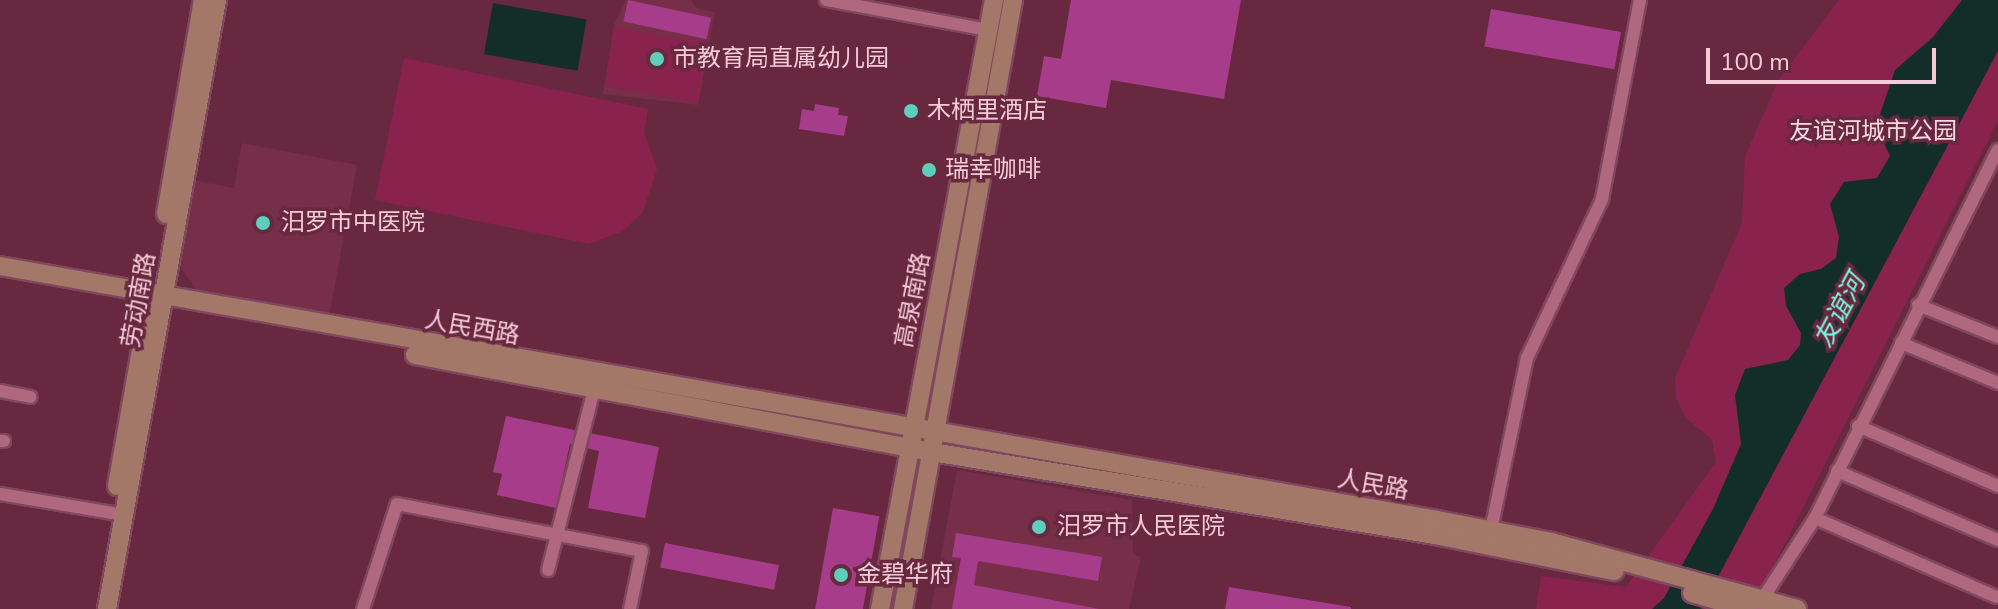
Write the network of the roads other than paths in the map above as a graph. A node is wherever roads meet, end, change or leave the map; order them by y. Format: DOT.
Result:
graph roads {
  1 [pos="203,0"];
  2 [pos="217,0"];
  3 [pos="826,0"];
  4 [pos="994,0"];
  5 [pos="1013,0"];
  6 [pos="1640,0"];
  7 [pos="988,30"];
  8 [pos="1998,150"];
  9 [pos="0,266"];
  10 [pos="0,277"];
  11 [pos="156,302"];
  12 [pos="1918,305"];
  13 [pos="1998,337"];
  14 [pos="1901,343"];
  15 [pos="1998,383"];
  16 [pos="594,389"];
  17 [pos="0,391"];
  18 [pos="30,397"];
  19 [pos="1858,426"];
  20 [pos="912,440"];
  21 [pos="934,444"];
  22 [pos="1837,471"];
  23 [pos="1998,486"];
  24 [pos="0,494"];
  25 [pos="112,513"];
  26 [pos="1815,518"];
  27 [pos="1491,530"];
  28 [pos="559,533"];
  29 [pos="1998,540"];
  30 [pos="548,570"];
  31 [pos="1648,574"];
  32 [pos="1997,597"];
  33 [pos="1749,604"];
  34 [pos="95,609"];
  35 [pos="107,609"];
  36 [pos="363,609"];
  37 [pos="630,609"];
  38 [pos="880,609"];
  39 [pos="903,609"];
  40 [pos="1797,609"];
  1 -- 11 [label="street, 劳动南路"];
  2 -- 11 [label="street, 劳动南路"];
  3 -- 7 [label="street"];
  4 -- 7 [label="street, 高泉南路"];
  5 -- 21 [label="street, 高泉南路"];
  6 -- 27 [label="street"];
  7 -- 20 [label="street, 高泉南路"];
  8 -- 12 [label="street"];
  9 -- 11 [label="street, 人民西路"];
  10 -- 11 [label="street, 人民西路"];
  11 -- 16 [label="street, 人民西路"];
  11 -- 20 [label="street, 人民西路"];
  11 -- 25 [label="street, 劳动南路"];
  11 -- 35 [label="street, 劳动南路"];
  12 -- 13 [label="street"];
  12 -- 14 [label="street"];
  14 -- 15 [label="street"];
  14 -- 19 [label="street"];
  16 -- 20 [label="street, 人民西路"];
  16 -- 28 [label="street"];
  17 -- 18 [label="street"];
  19 -- 22 [label="street"];
  19 -- 23 [label="street"];
  20 -- 21 [label="street, 人民路"];
  20 -- 38 [label="street, 高泉南路"];
  21 -- 27 [label="street, 人民路"];
  21 -- 31 [label="street, 人民路"];
  21 -- 39 [label="street, 高泉南路"];
  22 -- 26 [label="street"];
  22 -- 29 [label="street"];
  24 -- 25 [label="street"];
  25 -- 34 [label="street, 劳动南路"];
  26 -- 32 [label="street"];
  26 -- 33 [label="street"];
  27 -- 31 [label="street, 人民路"];
  28 -- 30 [label="street"];
  28 -- 36 [label="street"];
  28 -- 37 [label="street"];
  31 -- 33 [label="street, 人民路"];
  33 -- 40 [label="street, 人民路"];
}
